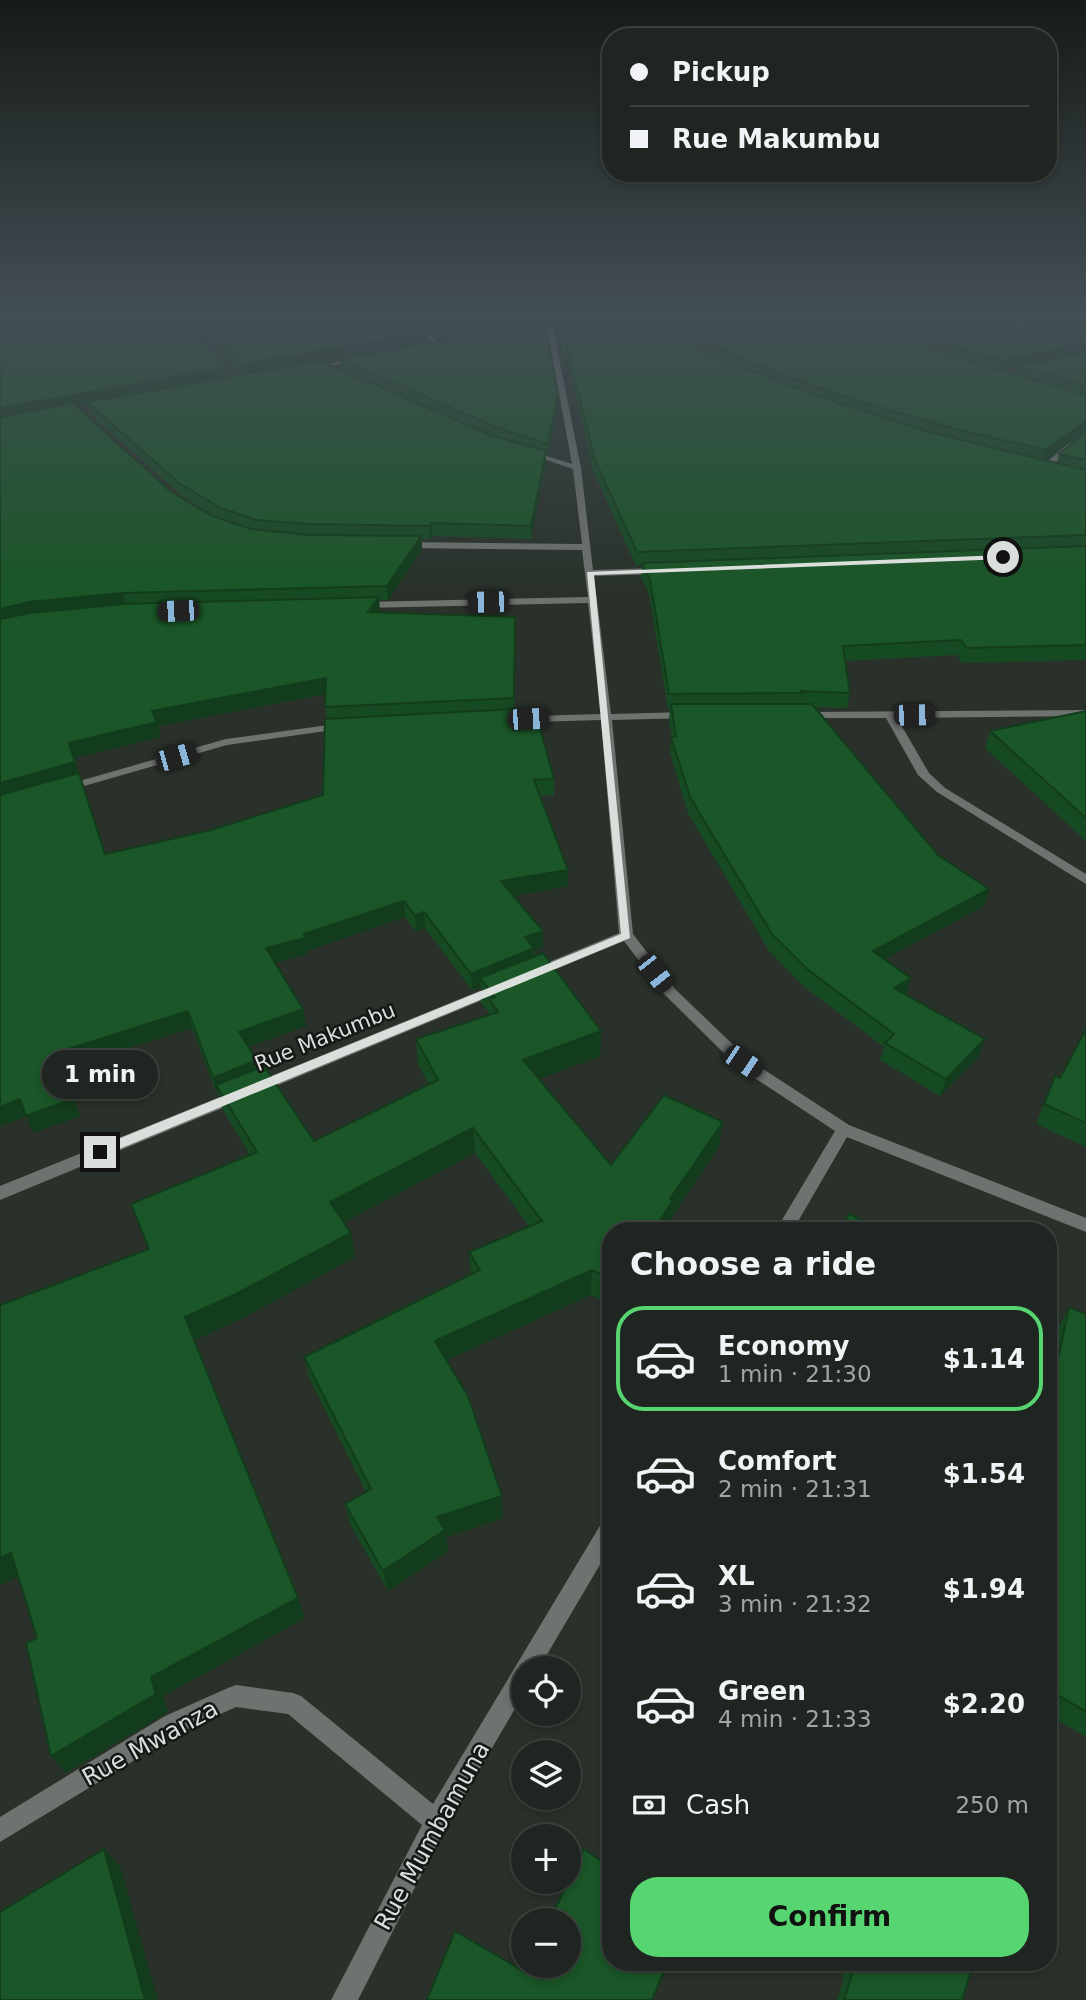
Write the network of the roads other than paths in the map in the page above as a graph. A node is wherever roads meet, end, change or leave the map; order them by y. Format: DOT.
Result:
graph roads {
  1 [pos="567,403"];
  2 [pos="1086,433"];
  3 [pos="518,449"];
  4 [pos="1031,466"];
  5 [pos="577,468"];
  6 [pos="1044,469"];
  7 [pos="1054,471"];
  8 [pos="393,544"];
  9 [pos="586,547"];
  10 [pos="673,570"];
  11 [pos="590,573"];
  12 [pos="593,600"];
  13 [pos="345,606"];
  14 [pos="1086,713"];
  15 [pos="606,715"];
  16 [pos="701,715"];
  17 [pos="795,715"];
  18 [pos="890,715"];
  19 [pos="483,720"];
  20 [pos="359,726"];
  21 [pos="53,792"];
  22 [pos="1086,880"];
  23 [pos="626,935"];
  24 [pos="844,1129"];
  25 [pos="0,1193"];
  26 [pos="789,1222"];
  27 [pos="1086,1225"];
  28 [pos="602,1540"];
  29 [pos="534,1656"];
  30 [pos="511,1694"];
  31 [pos="436,1822"];
  32 [pos="0,1830"];
  33 [pos="344,2000"];
  1 -- 5 [label="street"];
  2 -- 6 [label="street"];
  3 -- 5 [label="street"];
  4 -- 6 [label="street"];
  5 -- 9 [label="street"];
  6 -- 7 [label="street"];
  8 -- 9 [label="street"];
  9 -- 11 [label="street"];
  10 -- 11 [label="street"];
  11 -- 12 [label="street"];
  12 -- 13 [label="street"];
  12 -- 15 [label="street"];
  14 -- 18 [label="street"];
  15 -- 16 [label="street"];
  15 -- 19 [label="street"];
  15 -- 23 [label="street"];
  17 -- 18 [label="street"];
  18 -- 22 [label="street"];
  20 -- 21 [label="street"];
  23 -- 24 [label="street"];
  23 -- 25 [label="street, Rue Makumbu"];
  24 -- 26 [label="street"];
  24 -- 27 [label="street"];
  28 -- 29 [label="street"];
  30 -- 31 [label="street, Rue Mumbamuna"];
  31 -- 32 [label="street, Rue Mwanza"];
  31 -- 33 [label="street, Rue Mumbamuna"];
}
